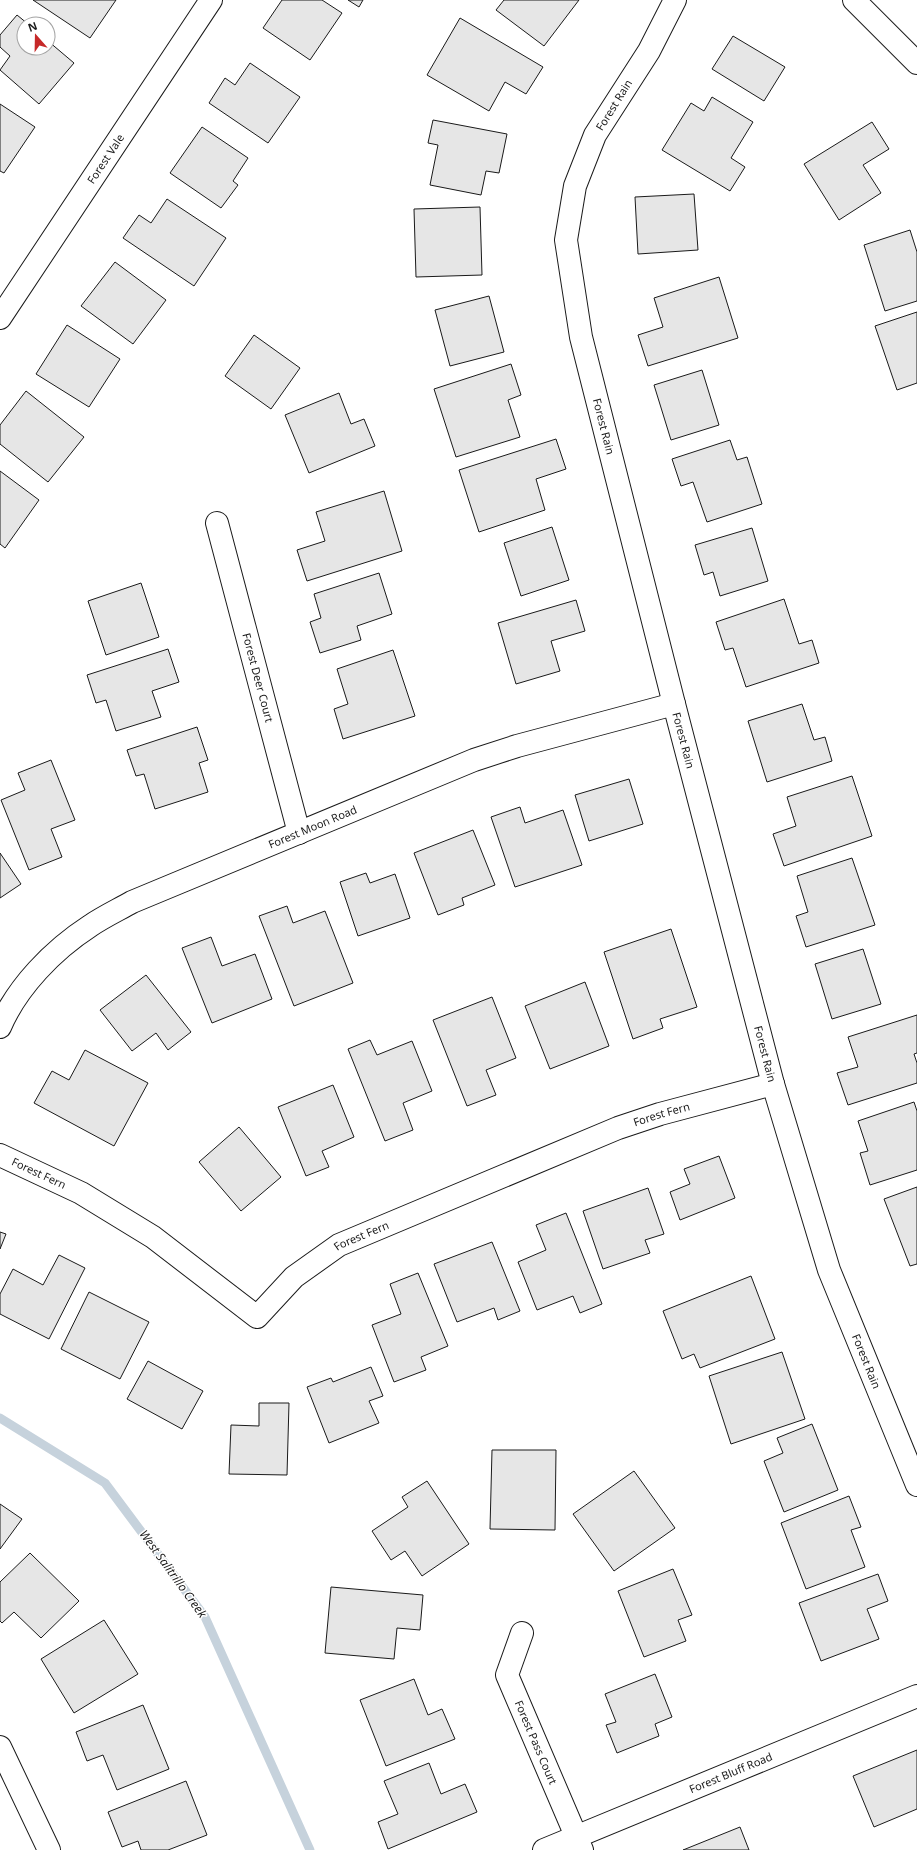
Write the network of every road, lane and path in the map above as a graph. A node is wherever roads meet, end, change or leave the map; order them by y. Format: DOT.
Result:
graph roads {
  1 [pos="211,0"];
  2 [pos="676,0"];
  3 [pos="854,0"];
  4 [pos="917,63"];
  5 [pos="0,318"];
  6 [pos="217,522"];
  7 [pos="674,704"];
  8 [pos="299,833"];
  9 [pos="0,1027"];
  10 [pos="773,1084"];
  11 [pos="0,1155"];
  12 [pos="917,1485"];
  13 [pos="522,1633"];
  14 [pos="917,1696"];
  15 [pos="0,1746"];
  16 [pos="580,1843"];
  17 [pos="49,1850"];
  18 [pos="544,1850"];
  1 -- 5 [label="street, Forest Vale"];
  2 -- 7 [label="street, Forest Rain"];
  3 -- 4 [label="street"];
  6 -- 8 [label="street, Forest Deer Court"];
  7 -- 8 [label="street, Forest Moon Road"];
  7 -- 10 [label="street, Forest Rain"];
  8 -- 9 [label="street, Forest Moon Road"];
  10 -- 11 [label="street, Forest Fern"];
  10 -- 12 [label="street, Forest Rain"];
  13 -- 16 [label="street, Forest Pass Court"];
  14 -- 16 [label="street, Forest Bluff Road"];
  15 -- 17 [label="street"];
  16 -- 18 [label="street, Forest Bluff Road"];
}
